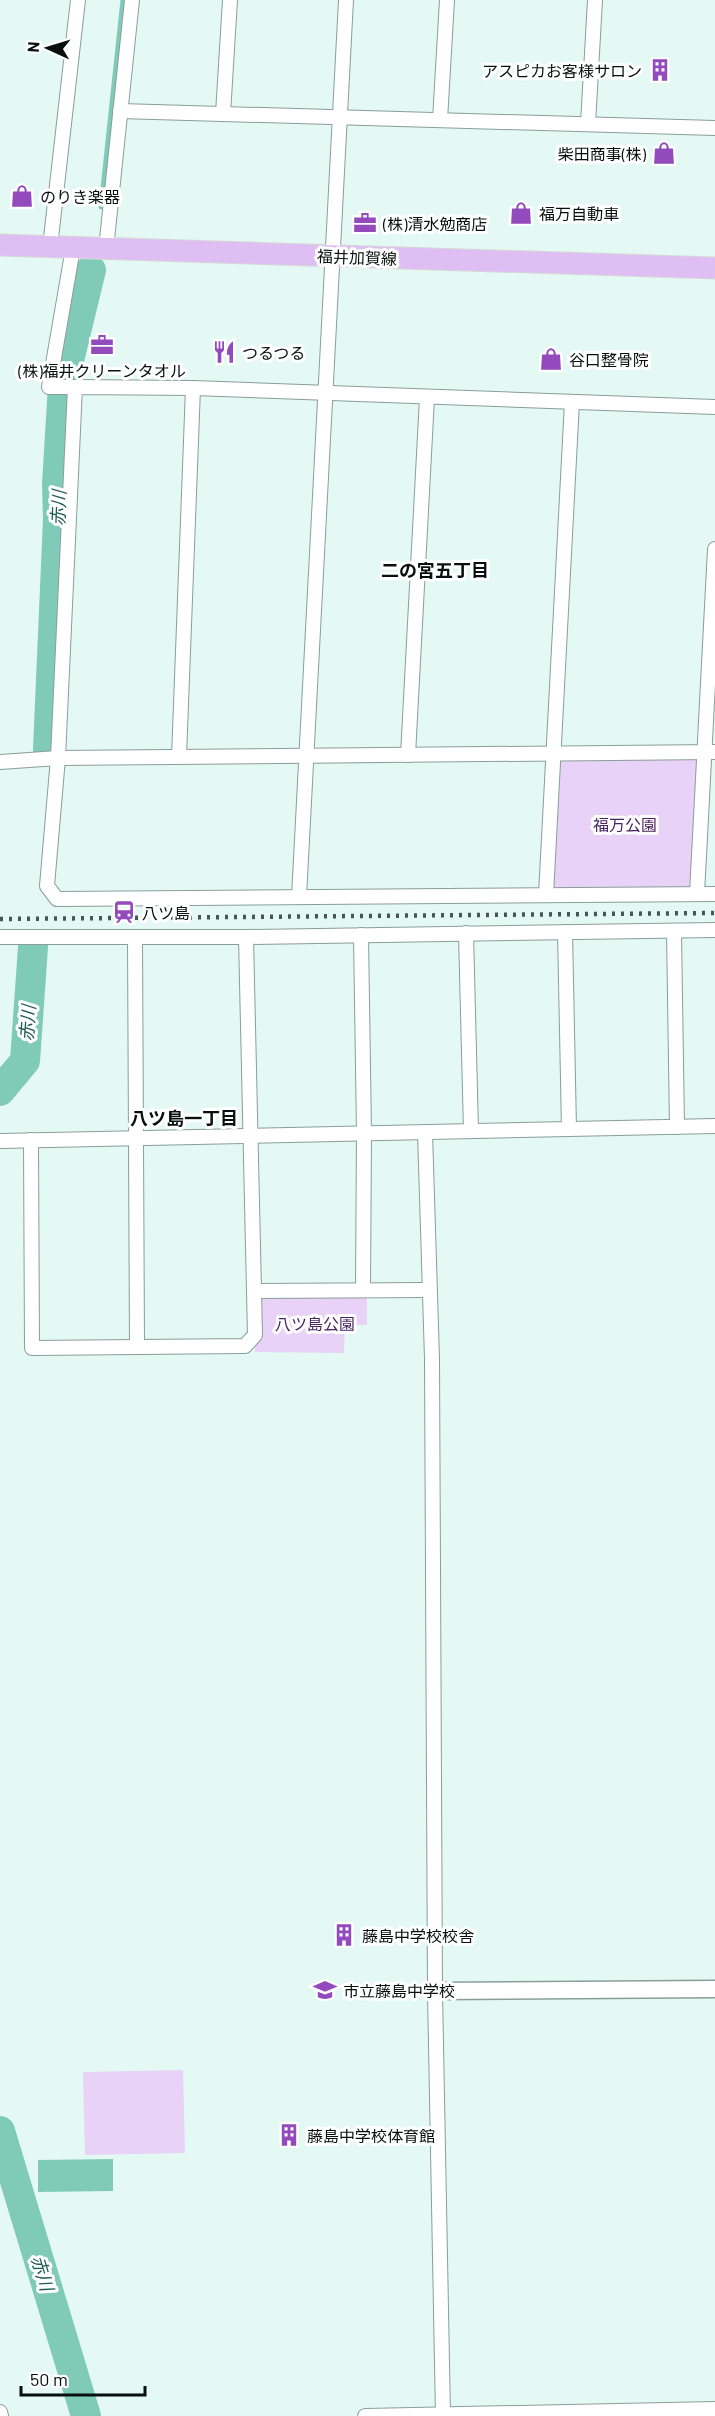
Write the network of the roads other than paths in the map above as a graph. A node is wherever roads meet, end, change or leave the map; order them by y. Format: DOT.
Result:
graph roads {
  1 [pos="78,0"];
  2 [pos="132,0"];
  3 [pos="230,0"];
  4 [pos="346,0"];
  5 [pos="447,0"];
  6 [pos="595,0"];
  7 [pos="120,111"];
  8 [pos="223,114"];
  9 [pos="340,117"];
  10 [pos="440,120"];
  11 [pos="588,124"];
  12 [pos="715,128"];
  13 [pos="0,246"];
  14 [pos="50,247"];
  15 [pos="73,248"];
  16 [pos="106,249"];
  17 [pos="333,256"];
  18 [pos="715,268"];
  19 [pos="75,387"];
  20 [pos="193,388"];
  21 [pos="327,393"];
  22 [pos="427,398"];
  23 [pos="572,402"];
  24 [pos="715,407"];
  25 [pos="715,549"];
  26 [pos="709,752"];
  27 [pos="552,754"];
  28 [pos="408,755"];
  29 [pos="306,756"];
  30 [pos="179,757"];
  31 [pos="58,758"];
  32 [pos="0,762"];
  33 [pos="697,894"];
  34 [pos="715,894"];
  35 [pos="546,895"];
  36 [pos="299,897"];
  37 [pos="715,930"];
  38 [pos="674,931"];
  39 [pos="565,932"];
  40 [pos="466,933"];
  41 [pos="361,935"];
  42 [pos="0,937"];
  43 [pos="135,937"];
  44 [pos="246,937"];
  45 [pos="715,1126"];
  46 [pos="677,1127"];
  47 [pos="569,1129"];
  48 [pos="471,1131"];
  49 [pos="425,1132"];
  50 [pos="364,1133"];
  51 [pos="252,1136"];
  52 [pos="134,1138"];
  53 [pos="31,1140"];
  54 [pos="0,1141"];
  55 [pos="363,1290"];
  56 [pos="429,1290"];
  57 [pos="254,1291"];
  58 [pos="137,1347"];
  59 [pos="715,1989"];
  60 [pos="435,1991"];
  61 [pos="715,2409"];
  62 [pos="0,2412"];
  63 [pos="443,2415"];
  64 [pos="1,2416"];
  65 [pos="365,2416"];
  1 -- 14 [label="street"];
  2 -- 7 [label="street"];
  3 -- 8 [label="street"];
  4 -- 9 [label="street"];
  5 -- 10 [label="street"];
  6 -- 11 [label="street"];
  7 -- 8 [label="street"];
  7 -- 16 [label="street"];
  8 -- 9 [label="street"];
  9 -- 10 [label="street"];
  9 -- 17 [label="street"];
  10 -- 11 [label="street"];
  11 -- 12 [label="street"];
  13 -- 14 [label="main road, 福井加賀線"];
  14 -- 15 [label="main road, 福井加賀線"];
  15 -- 16 [label="main road, 福井加賀線"];
  15 -- 19 [label="street"];
  16 -- 17 [label="main road, 福井加賀線"];
  17 -- 18 [label="main road, 福井加賀線"];
  17 -- 21 [label="street"];
  19 -- 20 [label="street"];
  19 -- 31 [label="street"];
  20 -- 21 [label="street"];
  20 -- 30 [label="street"];
  21 -- 22 [label="street"];
  21 -- 29 [label="street"];
  22 -- 23 [label="street"];
  22 -- 28 [label="street"];
  23 -- 24 [label="street"];
  23 -- 27 [label="street"];
  25 -- 26 [label="street"];
  26 -- 27 [label="street"];
  26 -- 33 [label="street"];
  27 -- 28 [label="street"];
  27 -- 35 [label="street"];
  28 -- 29 [label="street"];
  29 -- 30 [label="street"];
  29 -- 36 [label="street"];
  30 -- 31 [label="street"];
  31 -- 32 [label="street"];
  31 -- 36 [label="street"];
  33 -- 34 [label="street"];
  33 -- 35 [label="street"];
  35 -- 36 [label="street"];
  37 -- 38 [label="street"];
  38 -- 39 [label="street"];
  38 -- 46 [label="street"];
  39 -- 40 [label="street"];
  39 -- 47 [label="street"];
  40 -- 41 [label="street"];
  40 -- 48 [label="street"];
  41 -- 44 [label="street"];
  41 -- 50 [label="street"];
  42 -- 43 [label="street"];
  43 -- 44 [label="street"];
  43 -- 52 [label="street"];
  44 -- 51 [label="street"];
  45 -- 46 [label="street"];
  46 -- 47 [label="street"];
  47 -- 48 [label="street"];
  48 -- 49 [label="street"];
  49 -- 50 [label="street"];
  49 -- 56 [label="street"];
  50 -- 51 [label="street"];
  50 -- 55 [label="street"];
  51 -- 52 [label="street"];
  51 -- 57 [label="street"];
  52 -- 53 [label="street"];
  52 -- 58 [label="street"];
  53 -- 54 [label="street"];
  53 -- 58 [label="street"];
  55 -- 56 [label="street"];
  55 -- 57 [label="street"];
  56 -- 60 [label="street"];
  57 -- 58 [label="street"];
  59 -- 60 [label="street"];
  60 -- 63 [label="street"];
  61 -- 63 [label="street"];
  62 -- 64 [label="street"];
  63 -- 65 [label="street"];
}
